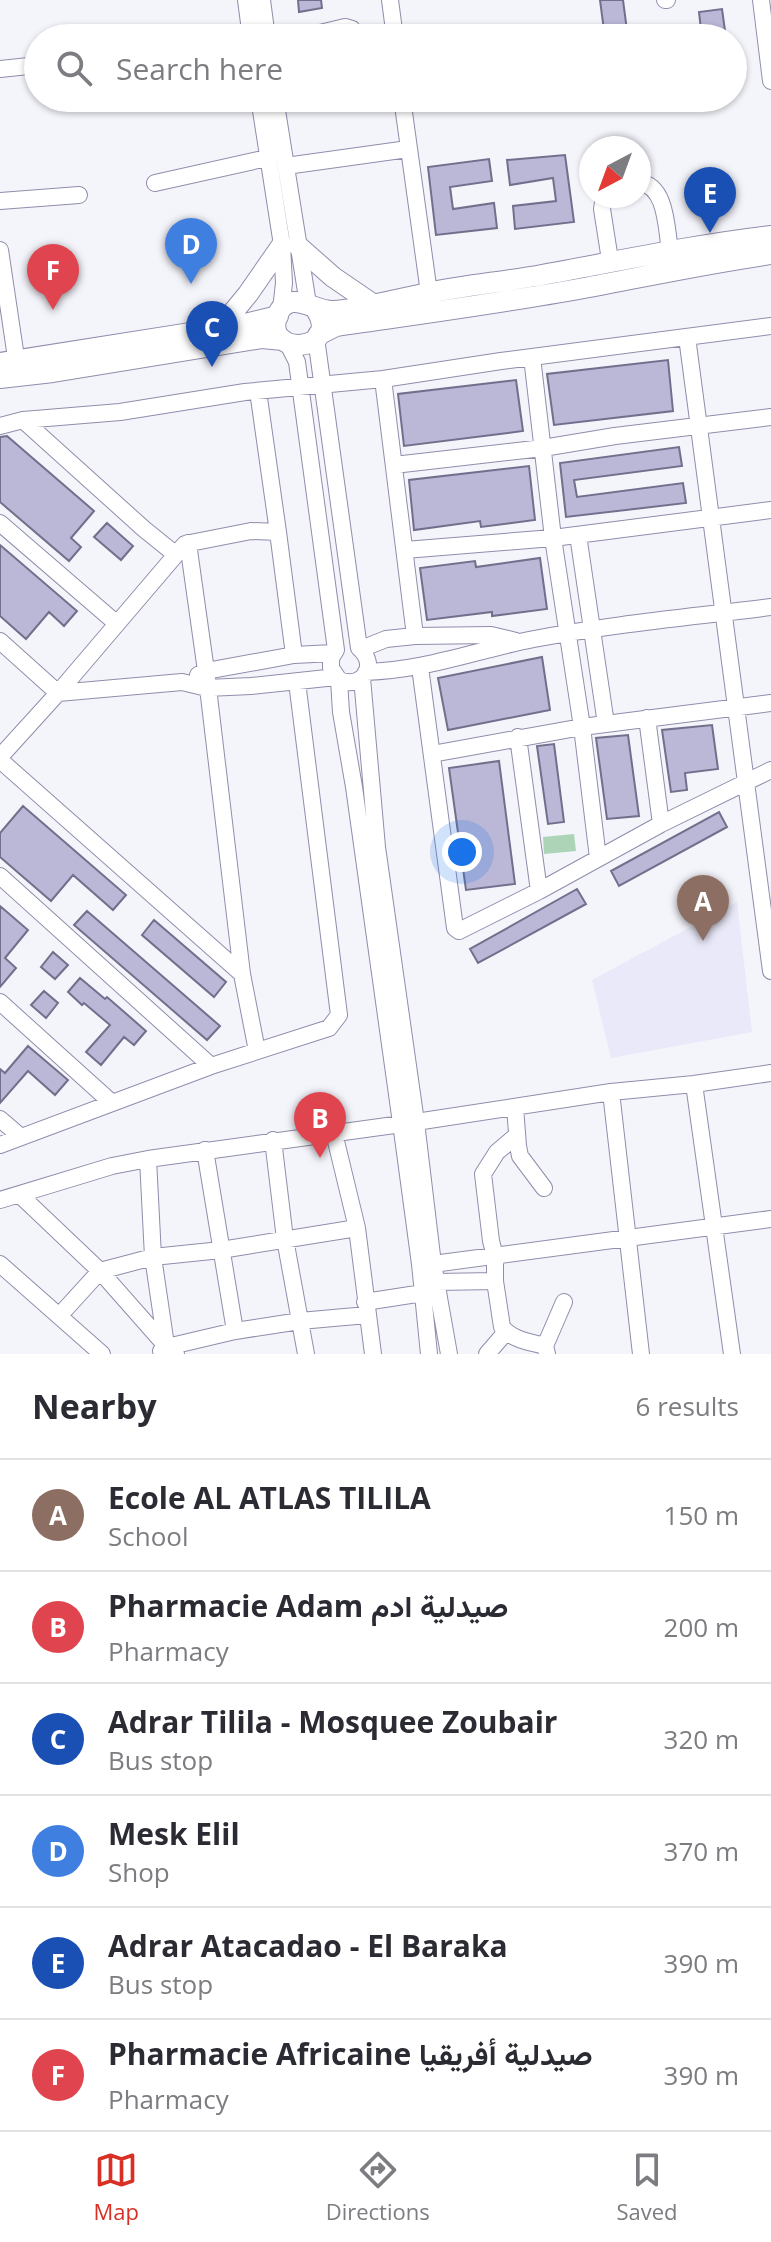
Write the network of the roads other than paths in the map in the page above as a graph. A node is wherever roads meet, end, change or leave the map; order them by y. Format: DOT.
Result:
graph roads {
  1 [pos="246,0"];
  2 [pos="262,0"];
  3 [pos="390,0"];
  4 [pos="761,0"];
  5 [pos="249,24"];
  6 [pos="265,24"];
  7 [pos="393,24"];
  8 [pos="24,66"];
  9 [pos="0,69"];
  10 [pos="771,81"];
  11 [pos="261,112"];
  12 [pos="277,112"];
  13 [pos="404,112"];
  14 [pos="408,149"];
  15 [pos="267,158"];
  16 [pos="286,166"];
  17 [pos="155,183"];
  18 [pos="651,186"];
  19 [pos="79,195"];
  20 [pos="0,201"];
  21 [pos="602,208"];
  22 [pos="771,236"];
  23 [pos="290,246"];
  24 [pos="0,250"];
  25 [pos="670,250"];
  26 [pos="771,254"];
  27 [pos="610,260"];
  28 [pos="429,293"];
  29 [pos="374,305"];
  30 [pos="312,306"];
  31 [pos="279,313"];
  32 [pos="771,326"];
  33 [pos="220,328"];
  34 [pos="317,336"];
  35 [pos="687,337"];
  36 [pos="286,342"];
  37 [pos="532,357"];
  38 [pos="6,368"];
  39 [pos="383,379"];
  40 [pos="321,384"];
  41 [pos="299,386"];
  42 [pos="258,391"];
  43 [pos="771,417"];
  44 [pos="23,420"];
  45 [pos="0,426"];
  46 [pos="698,427"];
  47 [pos="543,448"];
  48 [pos="394,465"];
  49 [pos="771,510"];
  50 [pos="711,518"];
  51 [pos="0,523"];
  52 [pos="278,532"];
  53 [pos="578,535"];
  54 [pos="553,538"];
  55 [pos="182,548"];
  56 [pos="405,550"];
  57 [pos="771,607"];
  58 [pos="724,613"];
  59 [pos="116,623"];
  60 [pos="593,629"];
  61 [pos="567,633"];
  62 [pos="415,636"];
  63 [pos="0,641"];
  64 [pos="518,642"];
  65 [pos="360,648"];
  66 [pos="334,652"];
  67 [pos="294,655"];
  68 [pos="420,667"];
  69 [pos="206,671"];
  70 [pos="364,675"];
  71 [pos="337,678"];
  72 [pos="182,682"];
  73 [pos="297,682"];
  74 [pos="207,688"];
  75 [pos="58,693"];
  76 [pos="771,703"];
  77 [pos="736,708"];
  78 [pos="647,718"];
  79 [pos="606,724"];
  80 [pos="582,727"];
  81 [pos="518,737"];
  82 [pos="432,754"];
  83 [pos="0,759"];
  84 [pos="771,770"];
  85 [pos="746,784"];
  86 [pos="661,824"];
  87 [pos="598,858"];
  88 [pos="0,876"];
  89 [pos="539,891"];
  90 [pos="771,971"];
  91 [pos="242,974"];
  92 [pos="0,1002"];
  93 [pos="257,1051"];
  94 [pos="211,1066"];
  95 [pos="771,1073"];
  96 [pos="694,1084"];
  97 [pos="611,1092"];
  98 [pos="112,1103"];
  99 [pos="515,1107"];
  100 [pos="0,1119"];
  101 [pos="408,1123"];
  102 [pos="334,1133"];
  103 [pos="517,1135"];
  104 [pos="21,1137"];
  105 [pos="273,1140"];
  106 [pos="0,1145"];
  107 [pos="205,1150"];
  108 [pos="148,1159"];
  109 [pos="544,1188"];
  110 [pos="8,1199"];
  111 [pos="771,1219"];
  112 [pos="713,1226"];
  113 [pos="357,1228"];
  114 [pos="285,1239"];
  115 [pos="628,1240"];
  116 [pos="221,1250"];
  117 [pos="495,1256"];
  118 [pos="153,1257"];
  119 [pos="0,1264"];
  120 [pos="433,1264"];
  121 [pos="100,1271"];
  122 [pos="495,1281"];
  123 [pos="429,1287"];
  124 [pos="564,1302"];
  125 [pos="366,1308"];
  126 [pos="60,1315"];
  127 [pos="300,1321"];
  128 [pos="235,1331"];
  129 [pos="506,1332"];
  130 [pos="546,1350"];
  131 [pos="167,1352"];
  132 [pos="102,1354"];
  133 [pos="306,1354"];
  134 [pos="373,1354"];
  135 [pos="429,1354"];
  136 [pos="449,1354"];
  137 [pos="487,1354"];
  138 [pos="641,1354"];
  139 [pos="732,1354"];
  1 -- 5 [label="street"];
  2 -- 6 [label="street"];
  3 -- 7 [label="street"];
  4 -- 10 [label="street"];
  8 -- 9 [label="street"];
  11 -- 15 [label="street"];
  12 -- 16 [label="street"];
  13 -- 14 [label="street"];
  14 -- 16 [label="street"];
  14 -- 28 [label="street"];
  15 -- 17 [label="street"];
  15 -- 23 [label="street"];
  16 -- 23 [label="street"];
  18 -- 25 [label="street"];
  19 -- 20 [label="street"];
  21 -- 27 [label="street"];
  22 -- 25 [label="main road"];
  23 -- 29 [label="main road"];
  23 -- 30 [label="street"];
  23 -- 31 [label="street"];
  23 -- 33 [label="main road"];
  24 -- 38 [label="street"];
  25 -- 27 [label="main road"];
  26 -- 34 [label="main road"];
  27 -- 28 [label="main road"];
  28 -- 29 [label="main road"];
  29 -- 30 [label="main road"];
  30 -- 31 [label="main road"];
  30 -- 34 [label="main road"];
  31 -- 33 [label="main road"];
  31 -- 36 [label="main road"];
  32 -- 35 [label="street"];
  33 -- 38 [label="main road"];
  34 -- 36 [label="main road"];
  34 -- 40 [label="street"];
  35 -- 37 [label="street"];
  35 -- 46 [label="street"];
  36 -- 38 [label="main road"];
  36 -- 41 [label="street"];
  37 -- 39 [label="street"];
  37 -- 47 [label="street"];
  39 -- 40 [label="street"];
  39 -- 48 [label="street"];
  40 -- 41 [label="street"];
  40 -- 65 [label="street"];
  41 -- 42 [label="street"];
  41 -- 66 [label="street"];
  42 -- 44 [label="street"];
  42 -- 52 [label="street"];
  43 -- 46 [label="street"];
  44 -- 45 [label="street"];
  44 -- 55 [label="street"];
  46 -- 47 [label="street"];
  46 -- 50 [label="street"];
  47 -- 48 [label="street"];
  47 -- 54 [label="street"];
  48 -- 56 [label="street"];
  49 -- 50 [label="street"];
  50 -- 53 [label="street"];
  50 -- 58 [label="street"];
  51 -- 59 [label="street"];
  52 -- 55 [label="street"];
  52 -- 67 [label="street"];
  53 -- 54 [label="street"];
  53 -- 60 [label="street"];
  54 -- 56 [label="street"];
  54 -- 61 [label="street"];
  55 -- 59 [label="street"];
  55 -- 69 [label="street"];
  56 -- 62 [label="street"];
  57 -- 58 [label="street"];
  58 -- 60 [label="street"];
  58 -- 77 [label="street"];
  59 -- 75 [label="street"];
  60 -- 61 [label="street"];
  60 -- 79 [label="street"];
  61 -- 64 [label="street"];
  61 -- 80 [label="street"];
  62 -- 64 [label="street"];
  62 -- 65 [label="street"];
  63 -- 75 [label="street"];
  64 -- 68 [label="street"];
  65 -- 66 [label="street"];
  65 -- 70 [label="street"];
  66 -- 67 [label="street"];
  66 -- 71 [label="street"];
  67 -- 69 [label="street"];
  68 -- 70 [label="street"];
  68 -- 82 [label="street"];
  69 -- 72 [label="street"];
  69 -- 74 [label="street"];
  70 -- 71 [label="street"];
  70 -- 101 [label="street"];
  71 -- 73 [label="street"];
  71 -- 101 [label="street"];
  72 -- 74 [label="street"];
  72 -- 75 [label="street"];
  73 -- 74 [label="street"];
  73 -- 93 [label="street"];
  74 -- 91 [label="street"];
  75 -- 83 [label="street"];
  76 -- 77 [label="street"];
  77 -- 78 [label="street"];
  77 -- 85 [label="street"];
  78 -- 79 [label="street"];
  78 -- 86 [label="street"];
  79 -- 80 [label="street"];
  80 -- 81 [label="street"];
  80 -- 87 [label="street"];
  81 -- 82 [label="street"];
  81 -- 89 [label="street"];
  82 -- 89 [label="street"];
  83 -- 91 [label="street"];
  84 -- 85 [label="street"];
  85 -- 86 [label="street"];
  85 -- 90 [label="street"];
  86 -- 87 [label="street"];
  87 -- 89 [label="street"];
  88 -- 94 [label="street"];
  91 -- 93 [label="street"];
  92 -- 98 [label="street"];
  93 -- 94 [label="street"];
  94 -- 98 [label="street"];
  95 -- 96 [label="street"];
  96 -- 97 [label="street"];
  96 -- 112 [label="street"];
  97 -- 99 [label="street"];
  97 -- 115 [label="street"];
  98 -- 104 [label="street"];
  99 -- 101 [label="street"];
  99 -- 103 [label="street"];
  100 -- 104 [label="street"];
  101 -- 102 [label="street"];
  101 -- 120 [label="street"];
  101 -- 123 [label="street"];
  102 -- 105 [label="street"];
  102 -- 113 [label="street"];
  103 -- 109 [label="street"];
  103 -- 117 [label="street"];
  104 -- 106 [label="street"];
  105 -- 107 [label="street"];
  105 -- 114 [label="street"];
  107 -- 108 [label="street"];
  107 -- 116 [label="street"];
  108 -- 110 [label="street"];
  108 -- 118 [label="street"];
  110 -- 121 [label="street"];
  111 -- 112 [label="street"];
  112 -- 115 [label="street"];
  112 -- 139 [label="street"];
  113 -- 114 [label="street"];
  113 -- 125 [label="street"];
  114 -- 116 [label="street"];
  114 -- 127 [label="street"];
  115 -- 117 [label="street"];
  115 -- 138 [label="street"];
  116 -- 118 [label="street"];
  116 -- 128 [label="street"];
  117 -- 120 [label="street"];
  117 -- 122 [label="street"];
  118 -- 121 [label="street"];
  118 -- 131 [label="street"];
  119 -- 126 [label="street"];
  120 -- 123 [label="street"];
  121 -- 126 [label="street"];
  121 -- 131 [label="street"];
  122 -- 123 [label="street"];
  122 -- 129 [label="street"];
  123 -- 125 [label="street"];
  123 -- 135 [label="street"];
  123 -- 136 [label="street"];
  124 -- 130 [label="street"];
  125 -- 127 [label="street"];
  125 -- 134 [label="street"];
  126 -- 132 [label="street"];
  127 -- 128 [label="street"];
  127 -- 133 [label="street"];
  128 -- 131 [label="street"];
  129 -- 130 [label="street"];
  129 -- 137 [label="street"];
}
